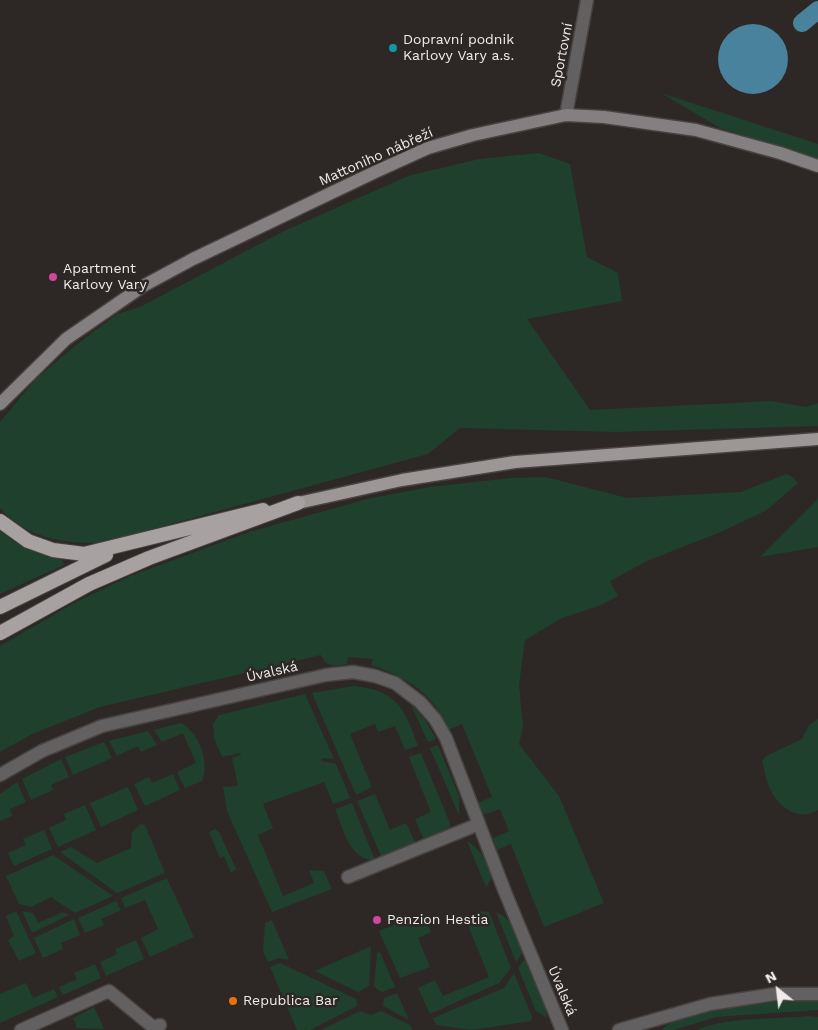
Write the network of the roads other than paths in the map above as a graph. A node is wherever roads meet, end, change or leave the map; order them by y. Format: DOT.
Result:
graph roads {
  1 [pos="587,0"];
  2 [pos="566,115"];
  3 [pos="818,166"];
  4 [pos="0,404"];
  5 [pos="818,439"];
  6 [pos="298,503"];
  7 [pos="0,521"];
  8 [pos="151,538"];
  9 [pos="0,607"];
  10 [pos="0,633"];
  11 [pos="0,775"];
  12 [pos="479,824"];
  13 [pos="348,877"];
  14 [pos="818,994"];
  15 [pos="160,1025"];
  16 [pos="643,1027"];
  17 [pos="21,1030"];
  18 [pos="562,1030"];
  19 [pos="619,1030"];
  1 -- 2 [label="street, Sportovní"];
  2 -- 3 [label="main road, Mattoniho nábřeží"];
  2 -- 4 [label="main road, Mattoniho nábřeží"];
  5 -- 6 [label="main road"];
  6 -- 8 [label="highway"];
  6 -- 10 [label="highway"];
  7 -- 8 [label="highway"];
  8 -- 9 [label="highway"];
  11 -- 12 [label="street, Úvalská"];
  12 -- 13 [label="street"];
  12 -- 18 [label="street, Úvalská"];
  14 -- 16 [label="street"];
  15 -- 17 [label="street"];
  16 -- 19 [label="street"];
}
